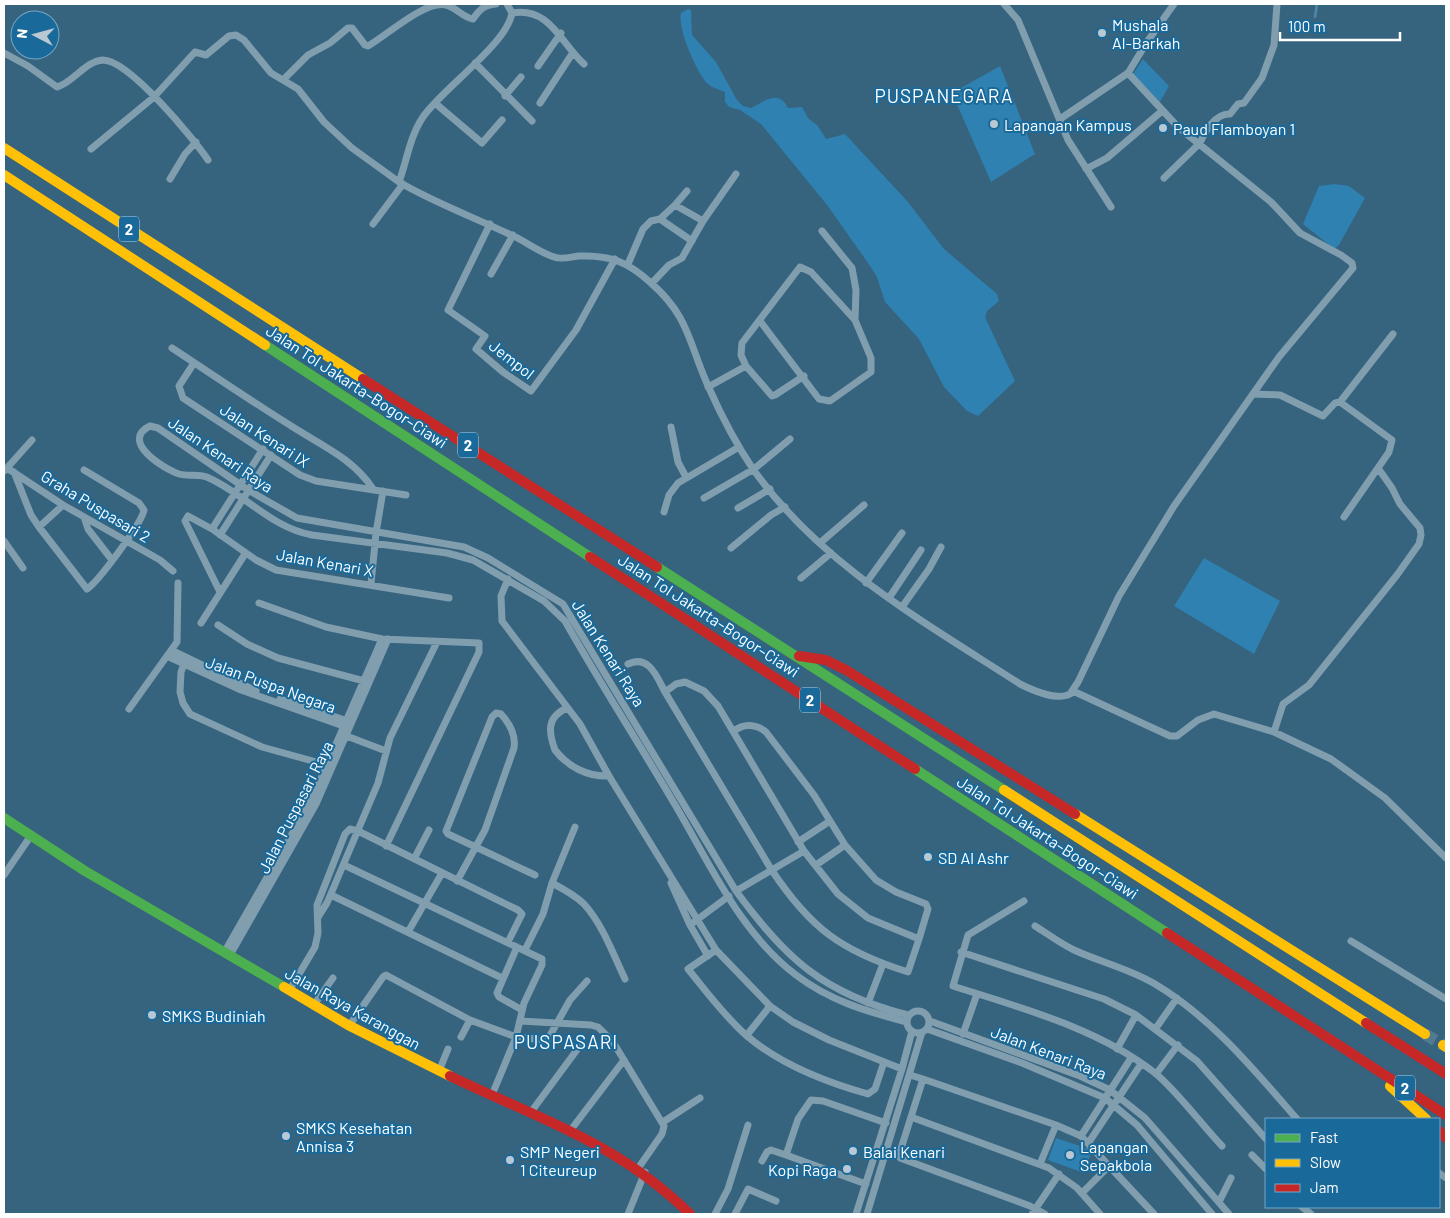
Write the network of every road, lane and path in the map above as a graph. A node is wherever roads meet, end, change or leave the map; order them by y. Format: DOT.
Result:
graph roads {
  1 [pos="496,4"];
  2 [pos="507,4"];
  3 [pos="1004,4"];
  4 [pos="1174,4"];
  5 [pos="1277,4"];
  6 [pos="512,13"];
  7 [pos="561,34"];
  8 [pos="4,53"];
  9 [pos="572,54"];
  10 [pos="475,63"];
  11 [pos="584,64"];
  12 [pos="538,66"];
  13 [pos="1128,73"];
  14 [pos="521,77"];
  15 [pos="283,80"];
  16 [pos="506,96"];
  17 [pos="154,97"];
  18 [pos="435,103"];
  19 [pos="540,103"];
  20 [pos="1162,111"];
  21 [pos="1060,119"];
  22 [pos="502,120"];
  23 [pos="532,121"];
  24 [pos="196,142"];
  25 [pos="1200,143"];
  26 [pos="4,148"];
  27 [pos="91,149"];
  28 [pos="208,160"];
  29 [pos="1086,169"];
  30 [pos="736,174"];
  31 [pos="4,175"];
  32 [pos="1164,178"];
  33 [pos="170,179"];
  34 [pos="401,183"];
  35 [pos="688,191"];
  36 [pos="675,204"];
  37 [pos="1111,207"];
  38 [pos="660,219"];
  39 [pos="703,221"];
  40 [pos="373,224"];
  41 [pos="490,224"];
  42 [pos="822,231"];
  43 [pos="513,235"];
  44 [pos="692,242"];
  45 [pos="615,259"];
  46 [pos="628,264"];
  47 [pos="491,274"];
  48 [pos="652,283"];
  49 [pos="855,320"];
  50 [pos="760,321"];
  51 [pos="1393,334"];
  52 [pos="172,348"];
  53 [pos="194,363"];
  54 [pos="746,366"];
  55 [pos="804,376"];
  56 [pos="708,387"];
  57 [pos="1254,394"];
  58 [pos="1340,402"];
  59 [pos="671,428"];
  60 [pos="790,439"];
  61 [pos="32,440"];
  62 [pos="739,447"];
  63 [pos="263,449"];
  64 [pos="271,455"];
  65 [pos="1378,468"];
  66 [pos="6,469"];
  67 [pos="754,469"];
  68 [pos="84,470"];
  69 [pos="14,472"];
  70 [pos="686,477"];
  71 [pos="240,484"];
  72 [pos="373,489"];
  73 [pos="770,489"];
  74 [pos="248,490"];
  75 [pos="383,491"];
  76 [pos="234,494"];
  77 [pos="406,495"];
  78 [pos="704,498"];
  79 [pos="243,500"];
  80 [pos="63,505"];
  81 [pos="864,505"];
  82 [pos="738,508"];
  83 [pos="785,508"];
  84 [pos="664,512"];
  85 [pos="84,517"];
  86 [pos="1344,517"];
  87 [pos="38,527"];
  88 [pos="212,529"];
  89 [pos="376,533"];
  90 [pos="902,533"];
  91 [pos="220,535"];
  92 [pos="4,541"];
  93 [pos="126,541"];
  94 [pos="820,543"];
  95 [pos="374,544"];
  96 [pos="941,547"];
  97 [pos="730,548"];
  98 [pos="921,550"];
  99 [pos="830,553"];
  100 [pos="246,554"];
  101 [pos="112,560"];
  102 [pos="23,568"];
  103 [pos="173,571"];
  104 [pos="801,578"];
  105 [pos="508,579"];
  106 [pos="520,580"];
  107 [pos="178,583"];
  108 [pos="866,583"];
  109 [pos="371,584"];
  110 [pos="220,592"];
  111 [pos="449,598"];
  112 [pos="889,598"];
  113 [pos="259,602"];
  114 [pos="902,607"];
  115 [pos="201,623"];
  116 [pos="218,625"];
  117 [pos="579,628"];
  118 [pos="572,634"];
  119 [pos="385,639"];
  120 [pos="436,642"];
  121 [pos="171,654"];
  122 [pos="796,656"];
  123 [pos="184,662"];
  124 [pos="628,664"];
  125 [pos="367,681"];
  126 [pos="1073,691"];
  127 [pos="665,692"];
  128 [pos="567,708"];
  129 [pos="129,709"];
  130 [pos="348,725"];
  131 [pos="734,731"];
  132 [pos="1274,732"];
  133 [pos="344,735"];
  134 [pos="386,751"];
  135 [pos="331,766"];
  136 [pos="609,776"];
  137 [pos="681,798"];
  138 [pos="674,802"];
  139 [pos="4,818"];
  140 [pos="830,821"];
  141 [pos="575,827"];
  142 [pos="429,830"];
  143 [pos="358,831"];
  144 [pos="30,837"];
  145 [pos="798,842"];
  146 [pos="844,845"];
  147 [pos="386,846"];
  148 [pos="476,848"];
  149 [pos="804,850"];
  150 [pos="1446,858"];
  151 [pos="414,859"];
  152 [pos="344,865"];
  153 [pos="816,866"];
  154 [pos="771,869"];
  155 [pos="442,873"];
  156 [pos="4,875"];
  157 [pos="535,875"];
  158 [pos="669,876"];
  159 [pos="457,881"];
  160 [pos="552,882"];
  161 [pos="736,891"];
  162 [pos="330,895"];
  163 [pos="728,896"];
  164 [pos="1024,901"];
  165 [pos="425,903"];
  166 [pos="318,917"];
  167 [pos="698,919"];
  168 [pos="690,925"];
  169 [pos="1035,926"];
  170 [pos="408,932"];
  171 [pos="919,939"];
  172 [pos="1350,941"];
  173 [pos="508,942"];
  174 [pos="517,947"];
  175 [pos="525,950"];
  176 [pos="716,950"];
  177 [pos="961,952"];
  178 [pos="228,953"];
  179 [pos="708,956"];
  180 [pos="883,964"];
  181 [pos="332,978"];
  182 [pos="502,978"];
  183 [pos="625,979"];
  184 [pos="586,981"];
  185 [pos="289,991"];
  186 [pos="978,994"];
  187 [pos="1445,996"];
  188 [pos="1177,998"];
  189 [pos="868,1003"];
  190 [pos="313,1006"];
  191 [pos="770,1006"];
  192 [pos="522,1010"];
  193 [pos="1136,1014"];
  194 [pos="907,1018"];
  195 [pos="470,1020"];
  196 [pos="520,1021"];
  197 [pos="556,1022"];
  198 [pos="349,1026"];
  199 [pos="926,1027"];
  200 [pos="1156,1028"];
  201 [pos="912,1031"];
  202 [pos="963,1034"];
  203 [pos="1425,1034"];
  204 [pos="747,1035"];
  205 [pos="460,1037"];
  206 [pos="516,1037"];
  207 [pos="582,1043"];
  208 [pos="1178,1045"];
  209 [pos="448,1049"];
  210 [pos="1118,1049"];
  211 [pos="1131,1058"];
  212 [pos="624,1060"];
  213 [pos="884,1062"];
  214 [pos="1365,1062"];
  215 [pos="1141,1064"];
  216 [pos="902,1069"];
  217 [pos="439,1071"];
  218 [pos="1156,1074"];
  219 [pos="1446,1074"];
  220 [pos="910,1075"];
  221 [pos="923,1079"];
  222 [pos="1110,1090"];
  223 [pos="492,1095"];
  224 [pos="1118,1096"];
  225 [pos="700,1098"];
  226 [pos="1105,1098"];
  227 [pos="1112,1104"];
  228 [pos="531,1112"];
  229 [pos="1446,1115"];
  230 [pos="911,1117"];
  231 [pos="1296,1118"];
  232 [pos="1425,1118"];
  233 [pos="663,1122"];
  234 [pos="886,1123"];
  235 [pos="748,1125"];
  236 [pos="1056,1125"];
  237 [pos="570,1131"];
  238 [pos="1081,1136"];
  239 [pos="1265,1138"];
  240 [pos="1089,1142"];
  241 [pos="1222,1146"];
  242 [pos="1252,1154"];
  243 [pos="786,1155"];
  244 [pos="762,1161"];
  245 [pos="1040,1164"];
  246 [pos="1110,1165"];
  247 [pos="1265,1168"];
  248 [pos="642,1170"];
  249 [pos="1059,1174"];
  250 [pos="1231,1178"];
  251 [pos="866,1184"];
  252 [pos="1082,1193"];
  253 [pos="776,1201"];
  254 [pos="1219,1202"];
  255 [pos="1034,1211"];
  256 [pos="628,1214"];
  257 [pos="690,1214"];
  258 [pos="715,1214"];
  259 [pos="735,1214"];
  260 [pos="856,1214"];
  261 [pos="867,1214"];
  262 [pos="1045,1214"];
  263 [pos="1100,1214"];
  264 [pos="1154,1214"];
  265 [pos="1212,1214"];
  266 [pos="1229,1214"];
  1 -- 15 [label="street"];
  2 -- 6 [label="street"];
  3 -- 21 [label="street"];
  4 -- 13 [label="street"];
  5 -- 25 [label="street"];
  6 -- 7 [label="street"];
  6 -- 10 [label="street"];
  7 -- 9 [label="street"];
  7 -- 12 [label="street"];
  8 -- 17 [label="street"];
  9 -- 11 [label="street"];
  9 -- 19 [label="street"];
  10 -- 16 [label="street"];
  10 -- 18 [label="street"];
  13 -- 20 [label="street"];
  13 -- 21 [label="street"];
  14 -- 16 [label="street"];
  15 -- 17 [label="street"];
  15 -- 34 [label="street"];
  16 -- 23 [label="street"];
  17 -- 24 [label="street"];
  17 -- 27 [label="street"];
  18 -- 22 [label="street"];
  18 -- 34 [label="street"];
  20 -- 25 [label="street"];
  20 -- 29 [label="street"];
  21 -- 29 [label="street"];
  24 -- 28 [label="street"];
  24 -- 33 [label="street"];
  25 -- 32 [label="street"];
  25 -- 57 [label="street"];
  26 -- 122 [label="main road, Jalan Tol Jakarta–Bogor–Ciawi / 2"];
  29 -- 37 [label="street"];
  30 -- 39 [label="street"];
  31 -- 214 [label="main road, Jalan Tol Jakarta–Bogor–Ciawi / 2"];
  34 -- 40 [label="street"];
  34 -- 41 [label="street"];
  35 -- 36 [label="street"];
  36 -- 38 [label="street"];
  36 -- 39 [label="street"];
  38 -- 44 [label="street"];
  38 -- 46 [label="street"];
  39 -- 44 [label="street"];
  41 -- 43 [label="street"];
  41 -- 45 [label="street, Jempol"];
  42 -- 49 [label="street"];
  43 -- 45 [label="street"];
  43 -- 47 [label="street"];
  44 -- 48 [label="street"];
  45 -- 46 [label="street"];
  46 -- 48 [label="street"];
  48 -- 56 [label="street"];
  49 -- 50 [label="street"];
  49 -- 55 [label="street"];
  50 -- 54 [label="street"];
  50 -- 55 [label="street"];
  51 -- 58 [label="street"];
  52 -- 53 [label="street"];
  53 -- 63 [label="street, Jalan Kenari IX"];
  53 -- 72 [label="street"];
  54 -- 55 [label="street"];
  54 -- 56 [label="street"];
  56 -- 62 [label="street"];
  57 -- 58 [label="street"];
  57 -- 126 [label="street"];
  58 -- 65 [label="street"];
  59 -- 70 [label="street"];
  60 -- 67 [label="street"];
  61 -- 66 [label="street"];
  62 -- 67 [label="street"];
  62 -- 70 [label="street"];
  63 -- 64 [label="street, Jalan Kenari IX"];
  63 -- 71 [label="street"];
  64 -- 72 [label="street, Jalan Kenari IX"];
  64 -- 74 [label="street"];
  65 -- 86 [label="street"];
  65 -- 132 [label="street"];
  66 -- 69 [label="street, Graha Puspasari 2"];
  67 -- 73 [label="street"];
  67 -- 78 [label="street"];
  68 -- 93 [label="street"];
  69 -- 80 [label="street, Graha Puspasari 2"];
  69 -- 87 [label="street"];
  70 -- 84 [label="street"];
  71 -- 74 [label="street, Jalan Kenari Raya"];
  71 -- 76 [label="street"];
  71 -- 76 [label="street, Jalan Kenari Raya"];
  72 -- 75 [label="street, Jalan Kenari IX"];
  73 -- 82 [label="street"];
  73 -- 83 [label="street"];
  74 -- 79 [label="street"];
  74 -- 89 [label="street, Jalan Kenari Raya"];
  75 -- 77 [label="street, Jalan Kenari IX"];
  75 -- 89 [label="street"];
  76 -- 79 [label="street, Jalan Kenari Raya"];
  76 -- 88 [label="street"];
  79 -- 91 [label="street"];
  79 -- 95 [label="street, Jalan Kenari Raya"];
  80 -- 85 [label="street, Graha Puspasari 2"];
  80 -- 87 [label="street"];
  81 -- 94 [label="street"];
  83 -- 94 [label="street"];
  83 -- 97 [label="street"];
  85 -- 93 [label="street, Graha Puspasari 2"];
  85 -- 101 [label="street"];
  87 -- 101 [label="street"];
  88 -- 91 [label="street, Jalan Kenari X"];
  88 -- 110 [label="street, Jalan Kenari X"];
  89 -- 95 [label="street"];
  89 -- 106 [label="street, Jalan Kenari Raya"];
  90 -- 108 [label="street"];
  91 -- 100 [label="street, Jalan Kenari X"];
  92 -- 102 [label="street"];
  93 -- 101 [label="street"];
  93 -- 103 [label="street, Graha Puspasari 2"];
  94 -- 99 [label="street"];
  95 -- 105 [label="street, Jalan Kenari Raya"];
  95 -- 109 [label="street"];
  96 -- 114 [label="street"];
  98 -- 112 [label="street"];
  99 -- 104 [label="street"];
  99 -- 108 [label="street"];
  100 -- 109 [label="street, Jalan Kenari X"];
  100 -- 110 [label="street"];
  105 -- 106 [label="street, Jalan Kenari Raya"];
  105 -- 128 [label="street"];
  106 -- 117 [label="street, Jalan Kenari Raya"];
  106 -- 118 [label="street, Jalan Kenari Raya"];
  107 -- 121 [label="street"];
  108 -- 112 [label="street"];
  109 -- 111 [label="street, Jalan Kenari X"];
  110 -- 115 [label="street"];
  112 -- 114 [label="street"];
  113 -- 119 [label="street"];
  114 -- 126 [label="street"];
  116 -- 125 [label="street"];
  117 -- 118 [label="street"];
  117 -- 137 [label="street, Jalan Kenari Raya"];
  118 -- 138 [label="street, Jalan Kenari Raya"];
  119 -- 120 [label="street"];
  119 -- 125 [label="street, Jalan Puspasari Raya"];
  120 -- 134 [label="street"];
  120 -- 147 [label="street"];
  121 -- 123 [label="street"];
  121 -- 129 [label="street"];
  122 -- 203 [label="main road"];
  122 -- 219 [label="main road, Jalan Tol Jakarta–Bogor–Ciawi / 2"];
  123 -- 130 [label="street, Jalan Puspa Negara"];
  123 -- 135 [label="street"];
  124 -- 127 [label="street"];
  125 -- 130 [label="street, Jalan Puspasari Raya"];
  126 -- 132 [label="street"];
  127 -- 131 [label="street"];
  127 -- 154 [label="street"];
  128 -- 136 [label="street"];
  128 -- 136 [label="street"];
  130 -- 133 [label="street, Jalan Puspasari Raya"];
  131 -- 140 [label="street"];
  131 -- 145 [label="street"];
  132 -- 150 [label="street"];
  133 -- 134 [label="street"];
  133 -- 135 [label="street, Jalan Puspasari Raya"];
  134 -- 143 [label="street"];
  135 -- 178 [label="street, Jalan Puspasari Raya"];
  136 -- 158 [label="street"];
  137 -- 138 [label="street"];
  137 -- 161 [label="street, Jalan Kenari Raya"];
  138 -- 163 [label="street, Jalan Kenari Raya"];
  139 -- 144 [label="main road, Jalan Raya Karanggan"];
  140 -- 145 [label="street"];
  140 -- 146 [label="street"];
  141 -- 160 [label="street"];
  142 -- 151 [label="street"];
  143 -- 147 [label="street"];
  143 -- 152 [label="street"];
  143 -- 166 [label="street"];
  144 -- 156 [label="street"];
  144 -- 178 [label="main road, Jalan Raya Karanggan"];
  145 -- 149 [label="street"];
  146 -- 153 [label="street"];
  146 -- 171 [label="street"];
  147 -- 151 [label="street"];
  148 -- 148 [label="street"];
  148 -- 157 [label="street"];
  148 -- 159 [label="street"];
  149 -- 153 [label="street"];
  149 -- 154 [label="street"];
  151 -- 155 [label="street"];
  152 -- 162 [label="street"];
  152 -- 165 [label="street"];
  153 -- 171 [label="street"];
  154 -- 161 [label="street"];
  154 -- 180 [label="street"];
  155 -- 159 [label="street"];
  155 -- 165 [label="street"];
  158 -- 167 [label="street"];
  158 -- 168 [label="street"];
  159 -- 173 [label="street"];
  160 -- 175 [label="street"];
  160 -- 183 [label="street"];
  161 -- 189 [label="street, Jalan Kenari Raya"];
  162 -- 166 [label="street"];
  162 -- 170 [label="street"];
  163 -- 167 [label="street"];
  163 -- 194 [label="street, Jalan Kenari Raya"];
  164 -- 177 [label="street"];
  165 -- 170 [label="street"];
  165 -- 173 [label="street"];
  166 -- 185 [label="street"];
  167 -- 168 [label="street"];
  167 -- 176 [label="street"];
  168 -- 179 [label="street"];
  169 -- 188 [label="street"];
  170 -- 182 [label="street"];
  171 -- 180 [label="street"];
  172 -- 187 [label="street"];
  173 -- 174 [label="street"];
  174 -- 175 [label="street"];
  174 -- 182 [label="street"];
  175 -- 192 [label="street"];
  176 -- 179 [label="street"];
  176 -- 191 [label="street"];
  177 -- 186 [label="street"];
  177 -- 193 [label="street"];
  178 -- 185 [label="main road, Jalan Raya Karanggan"];
  179 -- 204 [label="street"];
  180 -- 189 [label="street"];
  181 -- 190 [label="street"];
  182 -- 192 [label="street"];
  184 -- 197 [label="street"];
  185 -- 190 [label="main road, Jalan Raya Karanggan"];
  186 -- 202 [label="street"];
  186 -- 210 [label="street"];
  188 -- 200 [label="street"];
  188 -- 231 [label="street"];
  189 -- 194 [label="street, Jalan Kenari Raya"];
  190 -- 198 [label="main road, Jalan Raya Karanggan"];
  191 -- 204 [label="street"];
  191 -- 213 [label="street"];
  192 -- 196 [label="street"];
  193 -- 200 [label="street"];
  193 -- 210 [label="street"];
  194 -- 199 [label="street"];
  194 -- 201 [label="street"];
  195 -- 198 [label="street"];
  195 -- 205 [label="street"];
  195 -- 206 [label="street"];
  196 -- 197 [label="street"];
  196 -- 206 [label="street"];
  197 -- 206 [label="street"];
  197 -- 212 [label="street"];
  198 -- 217 [label="main road, Jalan Raya Karanggan"];
  199 -- 201 [label="street"];
  199 -- 202 [label="street, Jalan Kenari Raya"];
  199 -- 220 [label="street"];
  199 -- 226 [label="street, Jalan Kenari Raya"];
  200 -- 208 [label="street"];
  201 -- 216 [label="street"];
  202 -- 222 [label="street, Jalan Kenari Raya"];
  204 -- 213 [label="street"];
  206 -- 223 [label="street"];
  207 -- 228 [label="street"];
  208 -- 218 [label="street"];
  208 -- 239 [label="street"];
  209 -- 217 [label="street"];
  210 -- 211 [label="street"];
  211 -- 215 [label="street"];
  211 -- 222 [label="street"];
  212 -- 233 [label="street"];
  212 -- 237 [label="street"];
  213 -- 216 [label="street"];
  214 -- 229 [label="main road, Jalan Tol Jakarta–Bogor–Ciawi / 2"];
  214 -- 232 [label="main road"];
  215 -- 218 [label="street"];
  215 -- 224 [label="street"];
  216 -- 234 [label="street"];
  217 -- 223 [label="main road, Jalan Raya Karanggan"];
  218 -- 241 [label="street"];
  220 -- 221 [label="street"];
  220 -- 261 [label="street"];
  221 -- 230 [label="street"];
  221 -- 236 [label="street"];
  222 -- 224 [label="street, Jalan Kenari Raya"];
  222 -- 226 [label="street"];
  223 -- 228 [label="main road, Jalan Raya Karanggan"];
  224 -- 227 [label="street"];
  224 -- 254 [label="street, Jalan Kenari Raya"];
  225 -- 233 [label="street"];
  226 -- 227 [label="street, Jalan Kenari Raya"];
  226 -- 238 [label="street"];
  227 -- 240 [label="street"];
  227 -- 265 [label="street, Jalan Kenari Raya"];
  228 -- 237 [label="main road, Jalan Raya Karanggan"];
  230 -- 245 [label="street"];
  230 -- 255 [label="street"];
  233 -- 248 [label="street"];
  234 -- 243 [label="street"];
  234 -- 251 [label="street"];
  235 -- 258 [label="street"];
  236 -- 238 [label="street"];
  236 -- 245 [label="street"];
  237 -- 248 [label="main road, Jalan Raya Karanggan"];
  238 -- 240 [label="street"];
  240 -- 246 [label="street"];
  242 -- 247 [label="street"];
  243 -- 244 [label="street"];
  243 -- 251 [label="street"];
  245 -- 249 [label="street"];
  246 -- 252 [label="street"];
  246 -- 264 [label="street"];
  248 -- 256 [label="street"];
  248 -- 257 [label="main road, Jalan Raya Karanggan"];
  249 -- 252 [label="street"];
  249 -- 255 [label="street"];
  250 -- 254 [label="street"];
  251 -- 260 [label="street"];
  252 -- 263 [label="street"];
  253 -- 259 [label="street"];
  254 -- 266 [label="street, Jalan Kenari Raya"];
  255 -- 262 [label="street"];
}
